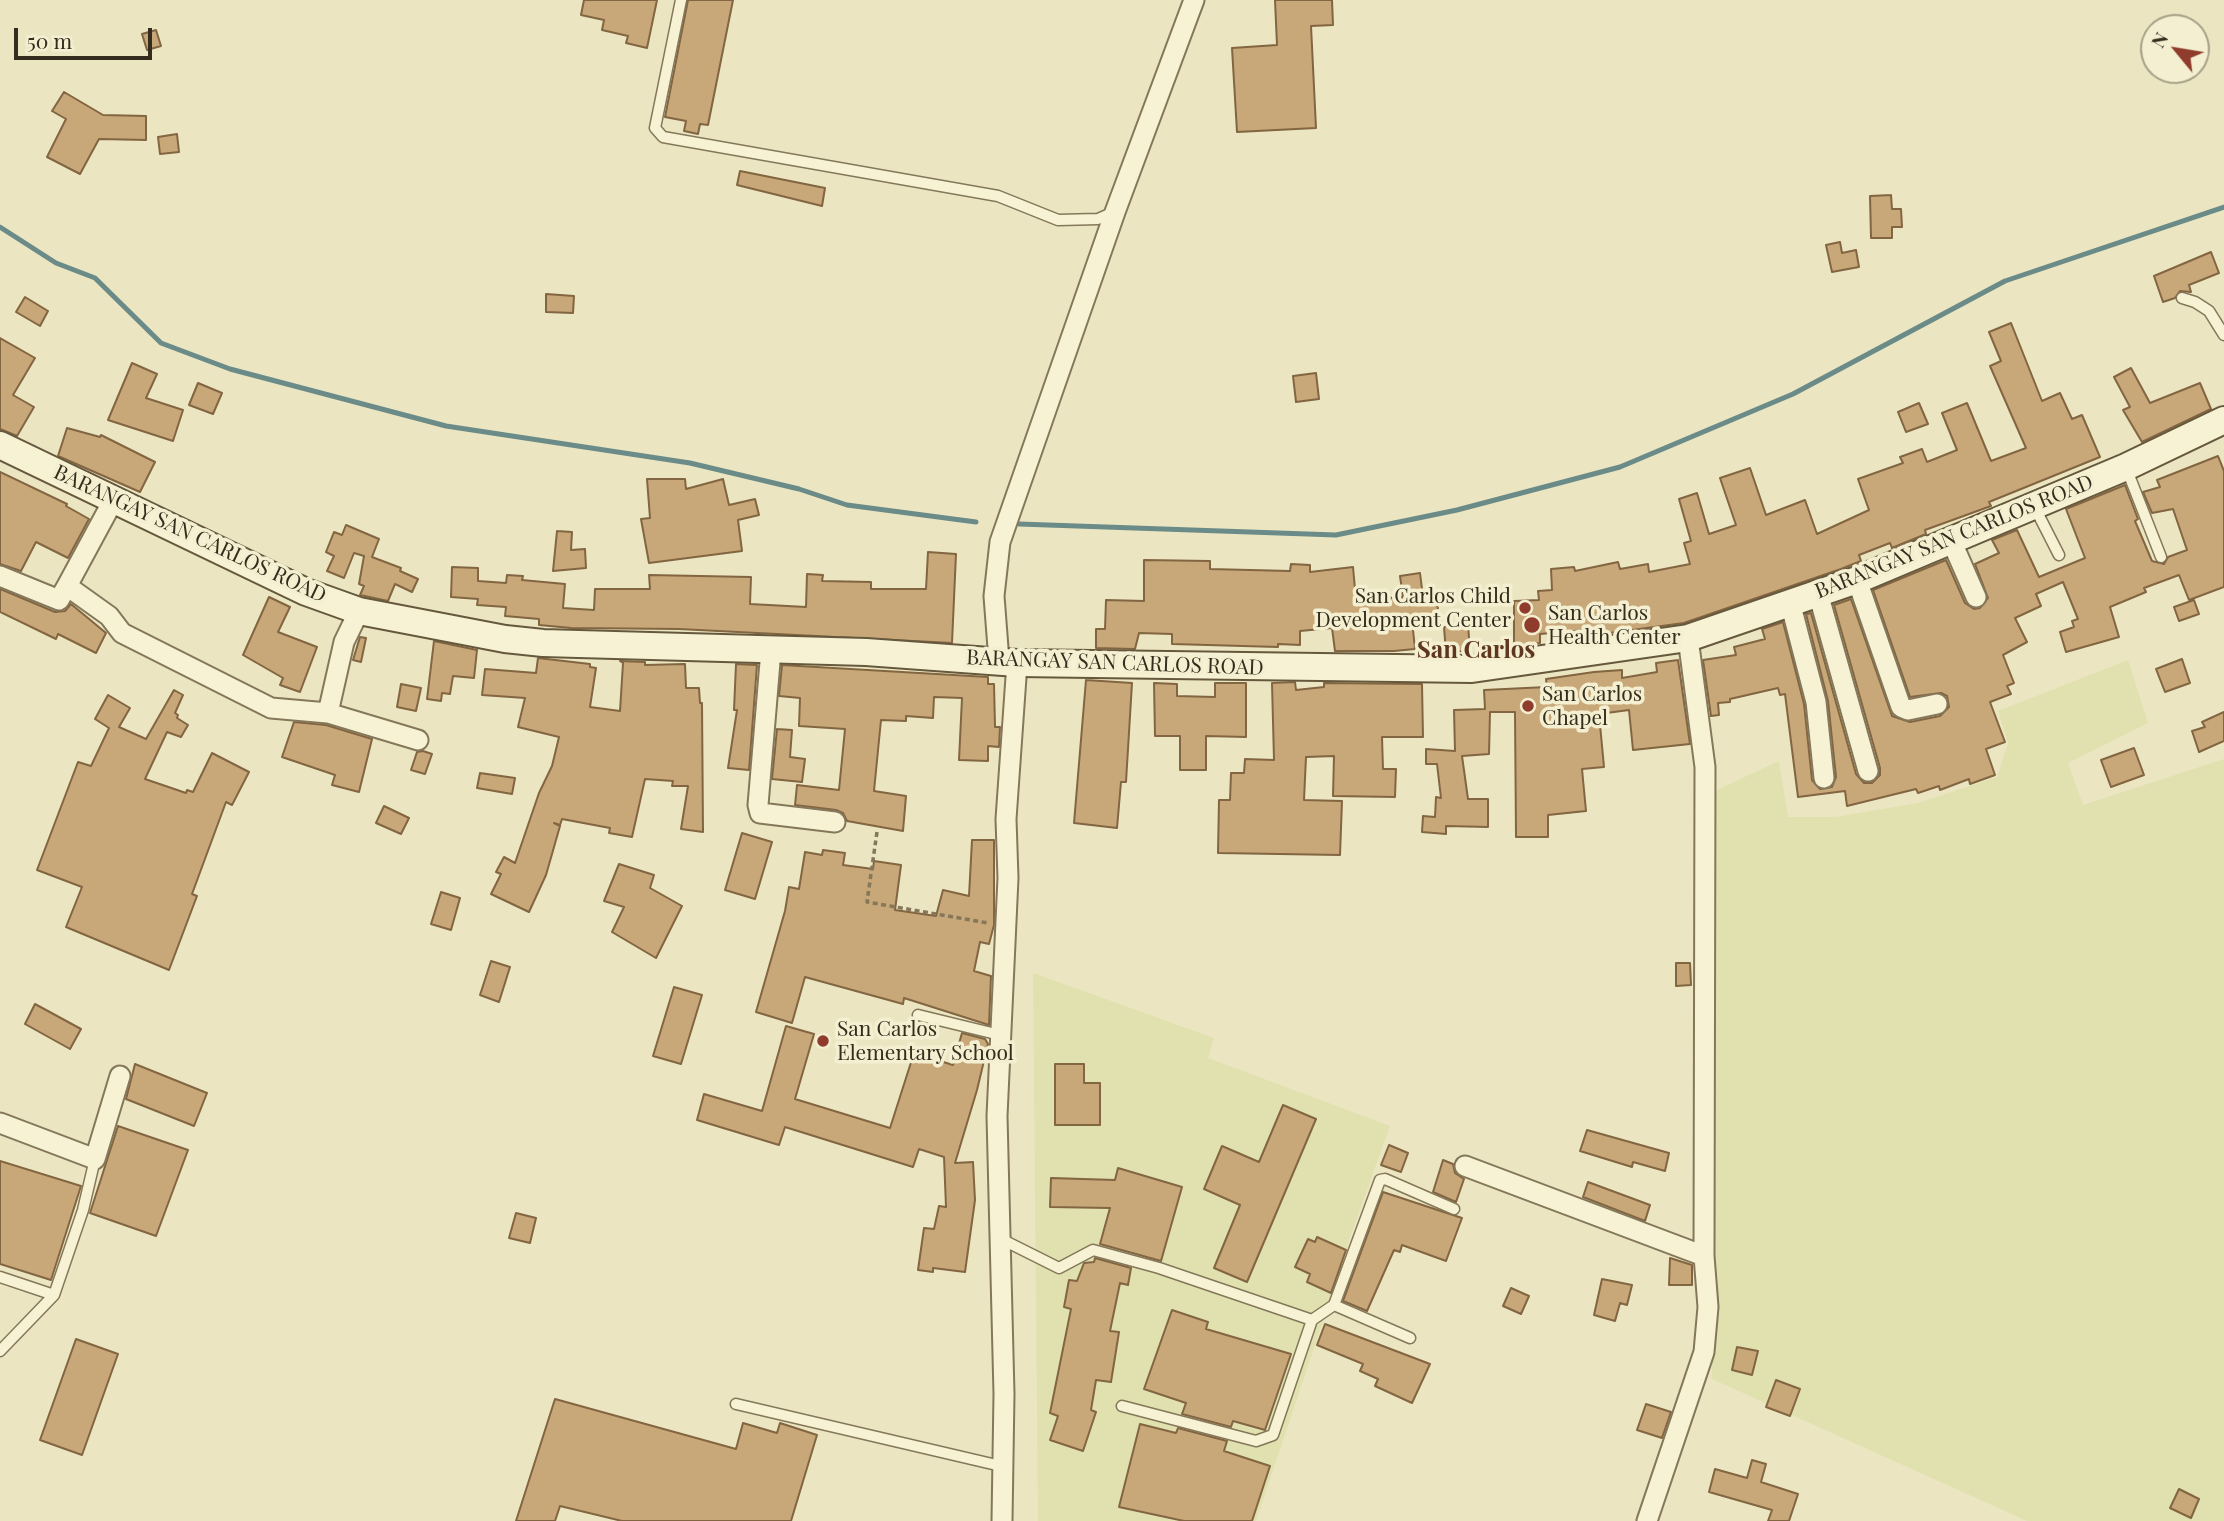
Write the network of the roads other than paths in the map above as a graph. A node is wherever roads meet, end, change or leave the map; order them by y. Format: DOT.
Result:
graph roads {
  1 [pos="681,0"];
  2 [pos="1194,0"];
  3 [pos="1115,212"];
  4 [pos="2182,299"];
  5 [pos="2224,335"];
  6 [pos="2224,420"];
  7 [pos="0,445"];
  8 [pos="2126,467"];
  9 [pos="114,499"];
  10 [pos="2034,505"];
  11 [pos="1951,540"];
  12 [pos="2059,555"];
  13 [pos="2161,557"];
  14 [pos="0,576"];
  15 [pos="1857,580"];
  16 [pos="67,586"];
  17 [pos="1818,593"];
  18 [pos="1976,597"];
  19 [pos="1790,602"];
  20 [pos="359,611"];
  21 [pos="1688,638"];
  22 [pos="771,650"];
  23 [pos="1008,662"];
  24 [pos="1937,704"];
  25 [pos="328,713"];
  26 [pos="418,740"];
  27 [pos="1868,771"];
  28 [pos="1824,778"];
  29 [pos="835,822"];
  30 [pos="918,1015"];
  31 [pos="1000,1035"];
  32 [pos="120,1076"];
  33 [pos="0,1123"];
  34 [pos="95,1159"];
  35 [pos="1465,1166"];
  36 [pos="1454,1209"];
  37 [pos="1001,1239"];
  38 [pos="1703,1256"];
  39 [pos="0,1277"];
  40 [pos="54,1295"];
  41 [pos="1334,1305"];
  42 [pos="1312,1320"];
  43 [pos="1410,1338"];
  44 [pos="0,1351"];
  45 [pos="736,1404"];
  46 [pos="1122,1406"];
  47 [pos="1001,1466"];
  48 [pos="1002,1521"];
  49 [pos="1647,1521"];
  1 -- 3 [label="lane"];
  2 -- 3 [label="street"];
  3 -- 23 [label="street"];
  4 -- 5 [label="lane"];
  6 -- 8 [label="street, BARANGAY SAN CARLOS ROAD"];
  7 -- 9 [label="street, BARANGAY SAN CARLOS ROAD"];
  8 -- 10 [label="street, BARANGAY SAN CARLOS ROAD"];
  8 -- 13 [label="lane"];
  9 -- 16 [label="street"];
  9 -- 20 [label="street, BARANGAY SAN CARLOS ROAD"];
  10 -- 11 [label="street, BARANGAY SAN CARLOS ROAD"];
  10 -- 12 [label="lane"];
  11 -- 15 [label="street, BARANGAY SAN CARLOS ROAD"];
  11 -- 18 [label="street"];
  14 -- 16 [label="street"];
  15 -- 17 [label="street, BARANGAY SAN CARLOS ROAD"];
  15 -- 24 [label="street"];
  16 -- 25 [label="street"];
  17 -- 19 [label="street, BARANGAY SAN CARLOS ROAD"];
  17 -- 27 [label="street"];
  19 -- 21 [label="street, BARANGAY SAN CARLOS ROAD"];
  19 -- 28 [label="street"];
  20 -- 22 [label="street, BARANGAY SAN CARLOS ROAD"];
  20 -- 25 [label="street"];
  21 -- 23 [label="street, BARANGAY SAN CARLOS ROAD"];
  21 -- 38 [label="street"];
  22 -- 23 [label="street, BARANGAY SAN CARLOS ROAD"];
  22 -- 29 [label="street"];
  23 -- 31 [label="street"];
  25 -- 26 [label="street"];
  30 -- 31 [label="lane"];
  31 -- 37 [label="street"];
  32 -- 34 [label="street"];
  33 -- 34 [label="street"];
  34 -- 40 [label="lane"];
  35 -- 38 [label="street"];
  36 -- 41 [label="lane"];
  37 -- 42 [label="lane"];
  37 -- 47 [label="street"];
  38 -- 49 [label="street"];
  39 -- 40 [label="lane"];
  40 -- 44 [label="lane"];
  41 -- 42 [label="lane"];
  41 -- 43 [label="lane"];
  42 -- 46 [label="lane"];
  45 -- 47 [label="lane"];
  47 -- 48 [label="street"];
}
